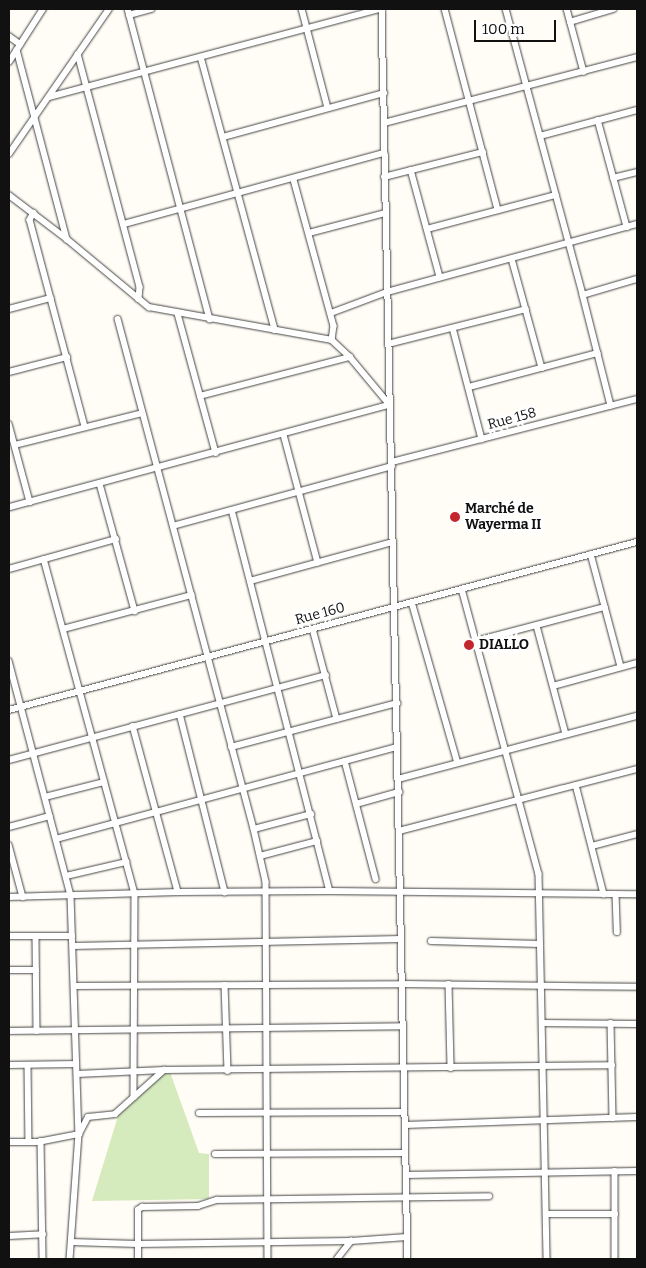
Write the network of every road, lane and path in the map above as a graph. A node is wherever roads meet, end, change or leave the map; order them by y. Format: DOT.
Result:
graph roads {
  1 [pos="43,9"];
  2 [pos="109,9"];
  3 [pos="151,9"];
  4 [pos="302,9"];
  5 [pos="380,9"];
  6 [pos="445,9"];
  7 [pos="506,9"];
  8 [pos="567,9"];
  9 [pos="613,9"];
  10 [pos="129,12"];
  11 [pos="570,22"];
  12 [pos="307,28"];
  13 [pos="9,36"];
  14 [pos="18,47"];
  15 [pos="78,54"];
  16 [pos="201,57"];
  17 [pos="637,58"];
  18 [pos="9,62"];
  19 [pos="145,72"];
  20 [pos="584,72"];
  21 [pos="87,87"];
  22 [pos="527,87"];
  23 [pos="384,93"];
  24 [pos="48,97"];
  25 [pos="470,102"];
  26 [pos="328,108"];
  27 [pos="637,110"];
  28 [pos="34,118"];
  29 [pos="598,120"];
  30 [pos="384,124"];
  31 [pos="540,136"];
  32 [pos="223,137"];
  33 [pos="483,152"];
  34 [pos="384,153"];
  35 [pos="9,154"];
  36 [pos="411,170"];
  37 [pos="637,172"];
  38 [pos="384,177"];
  39 [pos="613,178"];
  40 [pos="294,180"];
  41 [pos="238,194"];
  42 [pos="556,194"];
  43 [pos="9,195"];
  44 [pos="182,209"];
  45 [pos="498,210"];
  46 [pos="34,213"];
  47 [pos="385,213"];
  48 [pos="124,224"];
  49 [pos="637,224"];
  50 [pos="627,227"];
  51 [pos="427,229"];
  52 [pos="309,233"];
  53 [pos="67,239"];
  54 [pos="569,242"];
  55 [pos="512,259"];
  56 [pos="440,277"];
  57 [pos="637,279"];
  58 [pos="387,292"];
  59 [pos="583,295"];
  60 [pos="51,298"];
  61 [pos="139,299"];
  62 [pos="9,309"];
  63 [pos="526,309"];
  64 [pos="330,313"];
  65 [pos="178,314"];
  66 [pos="118,318"];
  67 [pos="210,319"];
  68 [pos="453,328"];
  69 [pos="275,330"];
  70 [pos="332,340"];
  71 [pos="388,344"];
  72 [pos="598,353"];
  73 [pos="67,357"];
  74 [pos="350,357"];
  75 [pos="542,368"];
  76 [pos="9,372"];
  77 [pos="470,387"];
  78 [pos="200,396"];
  79 [pos="637,399"];
  80 [pos="390,405"];
  81 [pos="610,406"];
  82 [pos="142,413"];
  83 [pos="9,424"];
  84 [pos="85,427"];
  85 [pos="284,435"];
  86 [pos="482,439"];
  87 [pos="15,445"];
  88 [pos="216,453"];
  89 [pos="392,464"];
  90 [pos="157,469"];
  91 [pos="100,484"];
  92 [pos="300,492"];
  93 [pos="30,502"];
  94 [pos="9,508"];
  95 [pos="232,510"];
  96 [pos="173,526"];
  97 [pos="116,539"];
  98 [pos="393,542"];
  99 [pos="637,542"];
  100 [pos="591,554"];
  101 [pos="44,559"];
  102 [pos="318,563"];
  103 [pos="9,570"];
  104 [pos="250,581"];
  105 [pos="462,589"];
  106 [pos="192,595"];
  107 [pos="412,602"];
  108 [pos="395,606"];
  109 [pos="605,607"];
  110 [pos="135,611"];
  111 [pos="537,626"];
  112 [pos="63,629"];
  113 [pos="313,629"];
  114 [pos="266,640"];
  115 [pos="476,641"];
  116 [pos="208,656"];
  117 [pos="9,661"];
  118 [pos="637,663"];
  119 [pos="621,667"];
  120 [pos="326,675"];
  121 [pos="553,686"];
  122 [pos="278,688"];
  123 [pos="80,692"];
  124 [pos="220,703"];
  125 [pos="397,703"];
  126 [pos="20,707"];
  127 [pos="9,710"];
  128 [pos="180,714"];
  129 [pos="637,718"];
  130 [pos="337,719"];
  131 [pos="133,726"];
  132 [pos="289,732"];
  133 [pos="566,734"];
  134 [pos="92,737"];
  135 [pos="231,747"];
  136 [pos="397,747"];
  137 [pos="505,750"];
  138 [pos="33,752"];
  139 [pos="9,760"];
  140 [pos="344,761"];
  141 [pos="458,764"];
  142 [pos="637,769"];
  143 [pos="300,773"];
  144 [pos="398,779"];
  145 [pos="104,782"];
  146 [pos="576,785"];
  147 [pos="243,788"];
  148 [pos="399,792"];
  149 [pos="45,797"];
  150 [pos="519,798"];
  151 [pos="201,799"];
  152 [pos="356,804"];
  153 [pos="156,811"];
  154 [pos="311,814"];
  155 [pos="50,816"];
  156 [pos="115,822"];
  157 [pos="9,827"];
  158 [pos="254,829"];
  159 [pos="399,832"];
  160 [pos="637,834"];
  161 [pos="56,839"];
  162 [pos="317,841"];
  163 [pos="9,845"];
  164 [pos="592,846"];
  165 [pos="260,856"];
  166 [pos="126,862"];
  167 [pos="66,876"];
  168 [pos="376,879"];
  169 [pos="330,891"];
  170 [pos="400,891"];
  171 [pos="178,892"];
  172 [pos="225,892"];
  173 [pos="264,892"];
  174 [pos="134,894"];
  175 [pos="539,894"];
  176 [pos="604,894"];
  177 [pos="616,894"];
  178 [pos="637,894"];
  179 [pos="71,896"];
  180 [pos="9,897"];
  181 [pos="23,897"];
  182 [pos="617,932"];
  183 [pos="9,936"];
  184 [pos="36,936"];
  185 [pos="72,936"];
  186 [pos="401,939"];
  187 [pos="264,941"];
  188 [pos="431,941"];
  189 [pos="134,944"];
  190 [pos="540,944"];
  191 [pos="73,946"];
  192 [pos="9,970"];
  193 [pos="36,970"];
  194 [pos="265,984"];
  195 [pos="403,984"];
  196 [pos="449,984"];
  197 [pos="226,985"];
  198 [pos="541,985"];
  199 [pos="74,986"];
  200 [pos="134,987"];
  201 [pos="637,987"];
  202 [pos="542,1023"];
  203 [pos="611,1023"];
  204 [pos="637,1024"];
  205 [pos="403,1026"];
  206 [pos="226,1028"];
  207 [pos="266,1028"];
  208 [pos="75,1030"];
  209 [pos="134,1030"];
  210 [pos="9,1031"];
  211 [pos="37,1031"];
  212 [pos="76,1064"];
  213 [pos="9,1065"];
  214 [pos="28,1065"];
  215 [pos="612,1066"];
  216 [pos="543,1067"];
  217 [pos="451,1068"];
  218 [pos="404,1069"];
  219 [pos="164,1070"];
  220 [pos="228,1070"];
  221 [pos="267,1071"];
  222 [pos="134,1072"];
  223 [pos="77,1074"];
  224 [pos="134,1097"];
  225 [pos="404,1112"];
  226 [pos="199,1113"];
  227 [pos="267,1113"];
  228 [pos="637,1117"];
  229 [pos="613,1118"];
  230 [pos="544,1120"];
  231 [pos="405,1125"];
  232 [pos="79,1134"];
  233 [pos="41,1141"];
  234 [pos="9,1142"];
  235 [pos="29,1142"];
  236 [pos="406,1152"];
  237 [pos="215,1154"];
  238 [pos="267,1154"];
  239 [pos="615,1171"];
  240 [pos="637,1171"];
  241 [pos="546,1172"];
  242 [pos="406,1175"];
  243 [pos="489,1196"];
  244 [pos="407,1197"];
  245 [pos="267,1201"];
  246 [pos="547,1214"];
  247 [pos="615,1214"];
  248 [pos="43,1234"];
  249 [pos="9,1236"];
  250 [pos="407,1237"];
  251 [pos="268,1241"];
  252 [pos="351,1241"];
  253 [pos="71,1242"];
  254 [pos="138,1244"];
  255 [pos="43,1259"];
  256 [pos="70,1259"];
  257 [pos="138,1259"];
  258 [pos="268,1259"];
  259 [pos="337,1259"];
  260 [pos="408,1259"];
  261 [pos="547,1259"];
  262 [pos="615,1259"];
  1 -- 14 [label="street"];
  2 -- 15 [label="street"];
  3 -- 10 [label="street"];
  4 -- 12 [label="street"];
  5 -- 12 [label="street"];
  5 -- 23 [label="street"];
  6 -- 25 [label="street"];
  7 -- 22 [label="street"];
  8 -- 11 [label="street"];
  9 -- 11 [label="street"];
  10 -- 19 [label="street"];
  11 -- 20 [label="street"];
  12 -- 16 [label="street"];
  12 -- 26 [label="street"];
  13 -- 14 [label="street"];
  14 -- 18 [label="street"];
  14 -- 28 [label="street"];
  15 -- 21 [label="street"];
  15 -- 24 [label="street"];
  16 -- 19 [label="street"];
  16 -- 32 [label="street"];
  17 -- 20 [label="street"];
  19 -- 21 [label="street"];
  19 -- 44 [label="street"];
  20 -- 22 [label="street"];
  21 -- 24 [label="street"];
  21 -- 48 [label="street"];
  22 -- 25 [label="street"];
  22 -- 31 [label="street"];
  23 -- 26 [label="street"];
  23 -- 30 [label="street"];
  24 -- 28 [label="street"];
  25 -- 30 [label="street"];
  25 -- 33 [label="street"];
  26 -- 32 [label="street"];
  27 -- 29 [label="street"];
  28 -- 35 [label="street"];
  28 -- 53 [label="street"];
  29 -- 31 [label="street"];
  29 -- 39 [label="street"];
  30 -- 34 [label="street"];
  31 -- 42 [label="street"];
  32 -- 41 [label="street"];
  33 -- 36 [label="street"];
  33 -- 45 [label="street"];
  34 -- 38 [label="street"];
  34 -- 40 [label="street"];
  36 -- 38 [label="street"];
  36 -- 51 [label="street"];
  37 -- 39 [label="street"];
  38 -- 47 [label="street"];
  39 -- 50 [label="street"];
  40 -- 41 [label="street"];
  40 -- 52 [label="street"];
  41 -- 44 [label="street"];
  41 -- 69 [label="street"];
  42 -- 45 [label="street"];
  42 -- 54 [label="street"];
  43 -- 46 [label="street"];
  44 -- 48 [label="street"];
  44 -- 67 [label="street"];
  45 -- 51 [label="street"];
  46 -- 53 [label="street"];
  46 -- 60 [label="street"];
  47 -- 52 [label="street"];
  47 -- 58 [label="street"];
  48 -- 61 [label="street"];
  49 -- 50 [label="street"];
  50 -- 54 [label="street"];
  51 -- 56 [label="street"];
  52 -- 64 [label="street"];
  53 -- 61 [label="street"];
  54 -- 55 [label="street"];
  54 -- 59 [label="street"];
  55 -- 56 [label="street"];
  55 -- 63 [label="street"];
  56 -- 58 [label="street"];
  57 -- 59 [label="street"];
  58 -- 64 [label="street"];
  58 -- 71 [label="street"];
  59 -- 72 [label="street"];
  60 -- 62 [label="street"];
  60 -- 73 [label="street"];
  61 -- 65 [label="street"];
  63 -- 68 [label="street"];
  63 -- 75 [label="street"];
  64 -- 70 [label="street"];
  65 -- 67 [label="street"];
  65 -- 78 [label="street"];
  66 -- 82 [label="street"];
  67 -- 69 [label="street"];
  68 -- 71 [label="street"];
  68 -- 77 [label="street"];
  69 -- 70 [label="street"];
  70 -- 74 [label="street"];
  71 -- 80 [label="street"];
  72 -- 75 [label="street"];
  72 -- 81 [label="street"];
  73 -- 76 [label="street"];
  73 -- 84 [label="street"];
  74 -- 78 [label="street"];
  74 -- 80 [label="street"];
  75 -- 77 [label="street"];
  77 -- 86 [label="street"];
  78 -- 88 [label="street"];
  79 -- 81 [label="street, Rue 158"];
  80 -- 85 [label="street"];
  80 -- 89 [label="street"];
  81 -- 86 [label="street, Rue 158"];
  82 -- 84 [label="street"];
  82 -- 90 [label="street"];
  83 -- 87 [label="street"];
  84 -- 87 [label="street"];
  85 -- 88 [label="street"];
  85 -- 92 [label="street"];
  86 -- 89 [label="street, Rue 158"];
  87 -- 93 [label="street"];
  88 -- 90 [label="street"];
  89 -- 92 [label="street, Rue 158"];
  89 -- 98 [label="street"];
  90 -- 91 [label="street"];
  90 -- 96 [label="street"];
  91 -- 93 [label="street"];
  91 -- 97 [label="street"];
  92 -- 95 [label="street, Rue 158"];
  92 -- 102 [label="street"];
  93 -- 94 [label="street"];
  95 -- 96 [label="street, Rue 158"];
  95 -- 104 [label="street"];
  96 -- 106 [label="street"];
  97 -- 101 [label="street"];
  97 -- 110 [label="street"];
  98 -- 102 [label="street"];
  98 -- 108 [label="street"];
  99 -- 100 [label="street, Rue 160"];
  100 -- 105 [label="street, Rue 160"];
  100 -- 109 [label="street"];
  101 -- 103 [label="street"];
  101 -- 112 [label="street"];
  102 -- 104 [label="street"];
  104 -- 114 [label="street"];
  105 -- 107 [label="street, Rue 160"];
  105 -- 115 [label="street"];
  106 -- 110 [label="street"];
  106 -- 116 [label="street"];
  107 -- 108 [label="street, Rue 160"];
  107 -- 141 [label="street"];
  108 -- 113 [label="street, Rue 160"];
  108 -- 125 [label="street"];
  109 -- 111 [label="street"];
  109 -- 119 [label="street"];
  110 -- 112 [label="street"];
  111 -- 115 [label="street"];
  111 -- 121 [label="street"];
  112 -- 123 [label="street"];
  113 -- 114 [label="street, Rue 160"];
  113 -- 120 [label="street"];
  114 -- 116 [label="street, Rue 160"];
  114 -- 122 [label="street"];
  115 -- 137 [label="street"];
  116 -- 123 [label="street, Rue 160"];
  116 -- 124 [label="street"];
  117 -- 126 [label="street"];
  118 -- 119 [label="street"];
  119 -- 121 [label="street"];
  120 -- 122 [label="street"];
  120 -- 130 [label="street"];
  121 -- 133 [label="street"];
  122 -- 124 [label="street"];
  122 -- 132 [label="street"];
  123 -- 126 [label="street, Rue 160"];
  123 -- 134 [label="street"];
  124 -- 128 [label="street"];
  124 -- 135 [label="street"];
  125 -- 130 [label="street"];
  125 -- 136 [label="street"];
  126 -- 127 [label="street, Rue 160"];
  126 -- 138 [label="street"];
  128 -- 131 [label="street"];
  128 -- 151 [label="street"];
  129 -- 133 [label="street"];
  130 -- 132 [label="street"];
  131 -- 134 [label="street"];
  131 -- 153 [label="street"];
  132 -- 135 [label="street"];
  132 -- 143 [label="street"];
  133 -- 137 [label="street"];
  134 -- 138 [label="street"];
  134 -- 145 [label="street"];
  135 -- 147 [label="street"];
  136 -- 140 [label="street"];
  136 -- 144 [label="street"];
  137 -- 141 [label="street"];
  137 -- 150 [label="street"];
  138 -- 139 [label="street"];
  138 -- 149 [label="street"];
  140 -- 143 [label="street"];
  140 -- 152 [label="street"];
  141 -- 144 [label="street"];
  142 -- 146 [label="street"];
  143 -- 147 [label="street"];
  143 -- 154 [label="street"];
  144 -- 148 [label="street"];
  145 -- 149 [label="street"];
  145 -- 156 [label="street"];
  146 -- 150 [label="street"];
  146 -- 164 [label="street"];
  147 -- 151 [label="street"];
  147 -- 158 [label="street"];
  148 -- 152 [label="street"];
  148 -- 159 [label="street"];
  149 -- 155 [label="street"];
  150 -- 159 [label="street"];
  150 -- 175 [label="street"];
  151 -- 153 [label="street"];
  151 -- 172 [label="street"];
  152 -- 168 [label="street"];
  153 -- 156 [label="street"];
  153 -- 171 [label="street"];
  154 -- 158 [label="street"];
  154 -- 162 [label="street"];
  155 -- 157 [label="street"];
  155 -- 161 [label="street"];
  156 -- 161 [label="street"];
  156 -- 166 [label="street"];
  158 -- 165 [label="street"];
  159 -- 170 [label="street"];
  160 -- 164 [label="street"];
  161 -- 167 [label="street"];
  162 -- 165 [label="street"];
  162 -- 169 [label="street"];
  163 -- 181 [label="street"];
  164 -- 176 [label="street"];
  165 -- 173 [label="street"];
  166 -- 167 [label="street"];
  166 -- 174 [label="street"];
  167 -- 179 [label="street"];
  169 -- 170 [label="street"];
  169 -- 173 [label="street"];
  170 -- 175 [label="street"];
  170 -- 186 [label="street"];
  171 -- 172 [label="street"];
  171 -- 174 [label="street"];
  172 -- 173 [label="street"];
  173 -- 187 [label="street"];
  174 -- 179 [label="street"];
  174 -- 189 [label="street"];
  175 -- 176 [label="street"];
  175 -- 190 [label="street"];
  176 -- 177 [label="street"];
  177 -- 178 [label="street"];
  177 -- 182 [label="street"];
  179 -- 181 [label="street"];
  179 -- 185 [label="street"];
  180 -- 181 [label="street"];
  183 -- 184 [label="street"];
  184 -- 185 [label="street"];
  184 -- 193 [label="street"];
  185 -- 191 [label="street"];
  186 -- 187 [label="street"];
  186 -- 195 [label="street"];
  187 -- 189 [label="street"];
  187 -- 194 [label="street"];
  188 -- 190 [label="street"];
  189 -- 191 [label="street"];
  189 -- 200 [label="street"];
  190 -- 198 [label="street"];
  191 -- 199 [label="street"];
  192 -- 193 [label="street"];
  193 -- 211 [label="street"];
  194 -- 195 [label="street"];
  194 -- 197 [label="street"];
  194 -- 207 [label="street"];
  195 -- 196 [label="street"];
  195 -- 205 [label="street"];
  196 -- 198 [label="street"];
  196 -- 217 [label="street"];
  197 -- 200 [label="street"];
  197 -- 206 [label="street"];
  198 -- 201 [label="street"];
  198 -- 202 [label="street"];
  199 -- 200 [label="street"];
  199 -- 208 [label="street"];
  200 -- 209 [label="street"];
  202 -- 203 [label="street"];
  202 -- 216 [label="street"];
  203 -- 204 [label="street"];
  203 -- 215 [label="street"];
  205 -- 207 [label="street"];
  205 -- 218 [label="street"];
  206 -- 207 [label="street"];
  206 -- 209 [label="street"];
  206 -- 220 [label="street"];
  207 -- 221 [label="street"];
  208 -- 209 [label="street"];
  208 -- 211 [label="street"];
  208 -- 212 [label="street"];
  209 -- 222 [label="street"];
  210 -- 211 [label="street"];
  212 -- 214 [label="street"];
  212 -- 223 [label="street"];
  213 -- 214 [label="street"];
  214 -- 235 [label="street"];
  215 -- 216 [label="street"];
  215 -- 229 [label="street"];
  216 -- 217 [label="street"];
  216 -- 230 [label="street"];
  217 -- 218 [label="street"];
  218 -- 221 [label="street"];
  218 -- 225 [label="street"];
  219 -- 220 [label="street"];
  219 -- 222 [label="street"];
  219 -- 224 [label="street"];
  220 -- 221 [label="street"];
  221 -- 227 [label="street"];
  222 -- 223 [label="street"];
  222 -- 224 [label="street"];
  223 -- 232 [label="street"];
  224 -- 232 [label="street"];
  225 -- 227 [label="street"];
  225 -- 231 [label="street"];
  226 -- 227 [label="street"];
  227 -- 238 [label="street"];
  228 -- 229 [label="street"];
  229 -- 230 [label="street"];
  230 -- 231 [label="street"];
  230 -- 241 [label="street"];
  231 -- 236 [label="street"];
  232 -- 233 [label="street"];
  232 -- 253 [label="street"];
  233 -- 235 [label="street"];
  233 -- 248 [label="street"];
  234 -- 235 [label="street"];
  236 -- 238 [label="street"];
  236 -- 242 [label="street"];
  237 -- 238 [label="street"];
  238 -- 245 [label="street"];
  239 -- 240 [label="street"];
  239 -- 241 [label="street"];
  239 -- 247 [label="street"];
  241 -- 242 [label="street"];
  241 -- 246 [label="street"];
  242 -- 244 [label="street"];
  243 -- 244 [label="street"];
  244 -- 245 [label="street"];
  244 -- 250 [label="street"];
  245 -- 251 [label="street"];
  245 -- 254 [label="street"];
  246 -- 247 [label="street"];
  246 -- 261 [label="street"];
  247 -- 262 [label="street"];
  248 -- 249 [label="street"];
  248 -- 255 [label="street"];
  250 -- 252 [label="street"];
  250 -- 260 [label="street"];
  251 -- 252 [label="street"];
  251 -- 254 [label="street"];
  251 -- 258 [label="street"];
  252 -- 259 [label="street"];
  253 -- 254 [label="street"];
  253 -- 256 [label="street"];
  254 -- 257 [label="street"];
}
